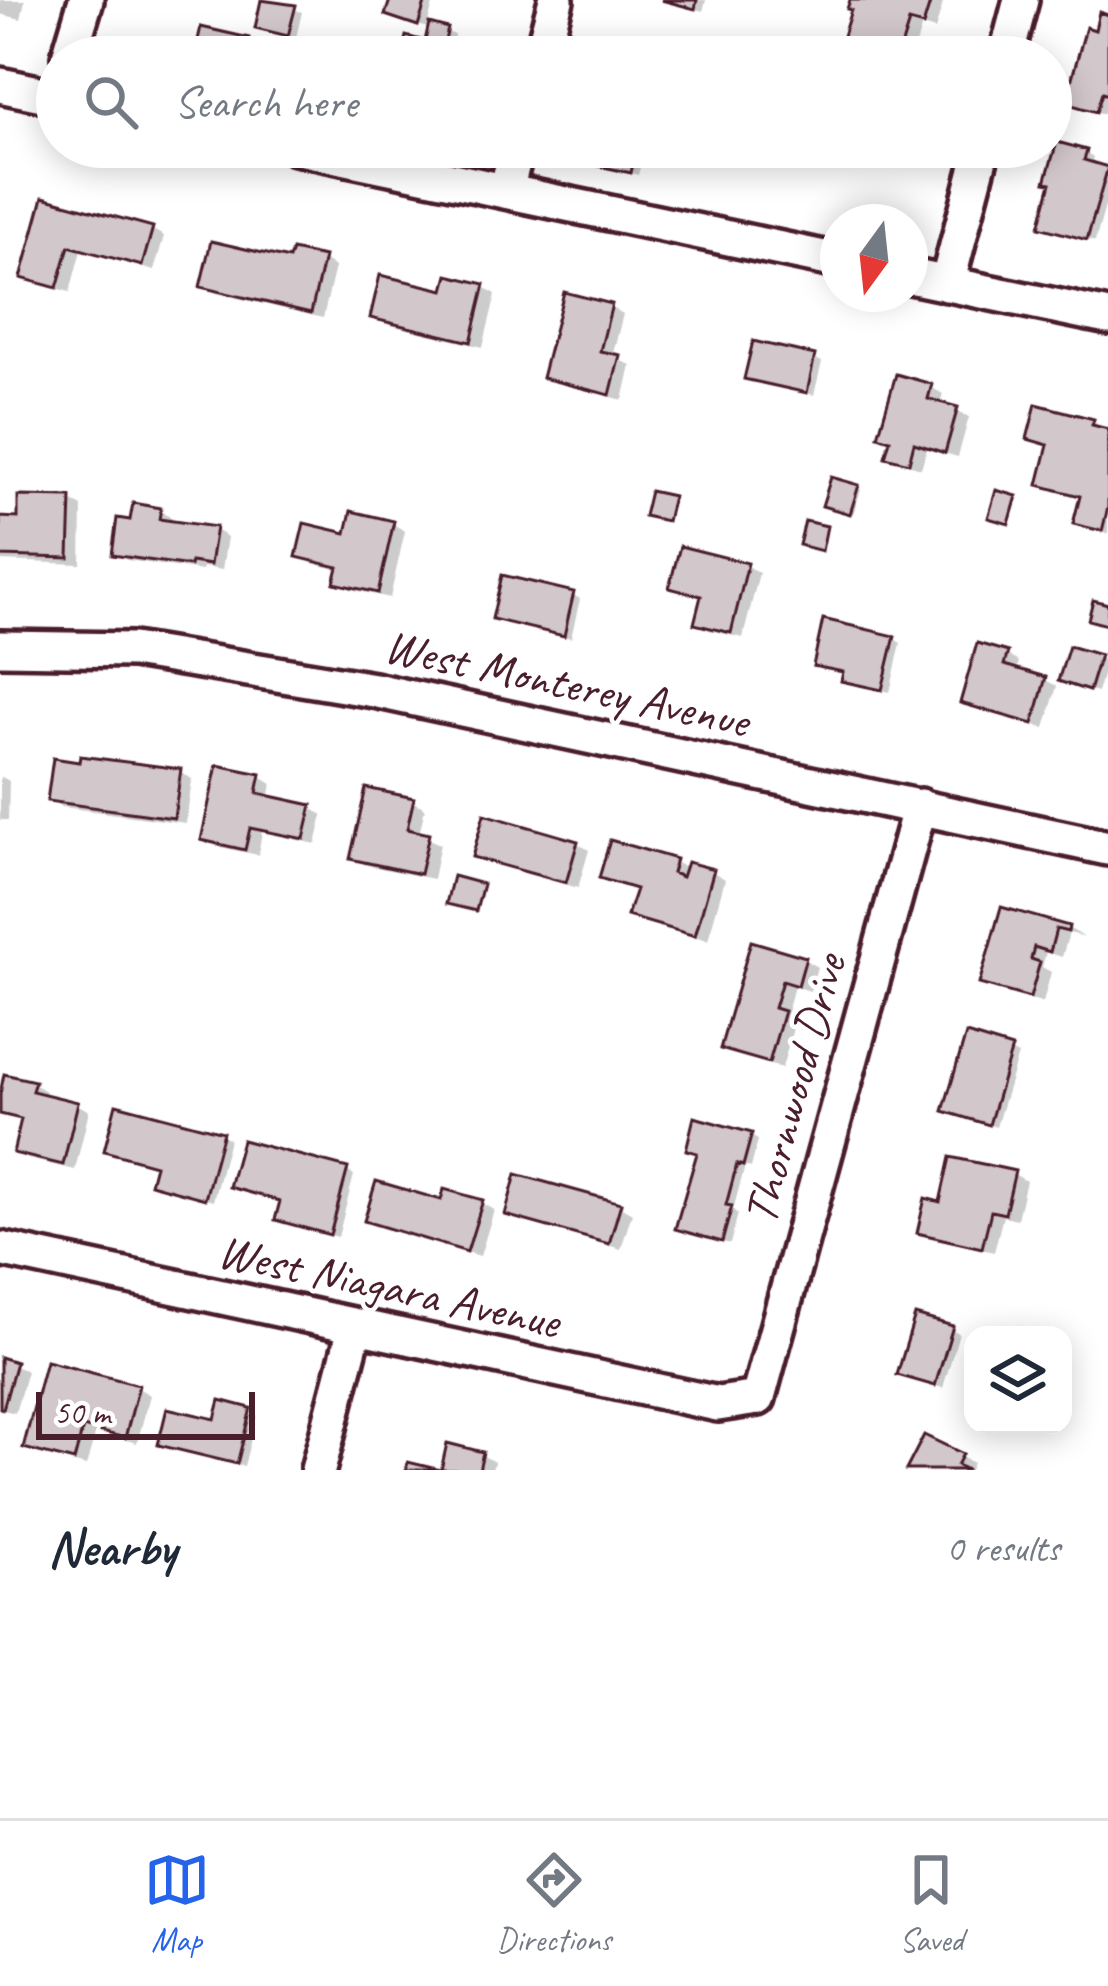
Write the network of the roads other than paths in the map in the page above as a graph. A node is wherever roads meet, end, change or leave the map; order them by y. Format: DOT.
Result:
graph roads {
  1 [pos="86,0"];
  2 [pos="556,0"];
  3 [pos="1021,0"];
  4 [pos="75,36"];
  5 [pos="547,36"];
  6 [pos="1012,36"];
  7 [pos="0,85"];
  8 [pos="36,93"];
  9 [pos="396,168"];
  10 [pos="512,168"];
  11 [pos="977,168"];
  12 [pos="506,191"];
  13 [pos="820,257"];
  14 [pos="928,280"];
  15 [pos="947,284"];
  16 [pos="1108,317"];
  17 [pos="0,648"];
  18 [pos="920,806"];
  19 [pos="1108,848"];
  20 [pos="0,1249"];
  21 [pos="355,1328"];
  22 [pos="758,1398"];
  23 [pos="318,1470"];
  1 -- 4 [label="street"];
  2 -- 5 [label="street"];
  3 -- 6 [label="street"];
  7 -- 8 [label="street"];
  9 -- 12 [label="street"];
  10 -- 12 [label="street"];
  11 -- 15 [label="street"];
  12 -- 13 [label="street"];
  14 -- 15 [label="street"];
  15 -- 16 [label="street"];
  17 -- 18 [label="street, West Monterey Avenue"];
  18 -- 19 [label="street, West Monterey Avenue"];
  18 -- 22 [label="street, Thornwood Drive"];
  20 -- 21 [label="street, West Niagara Avenue"];
  21 -- 22 [label="street, West Niagara Avenue"];
  21 -- 23 [label="street"];
}
